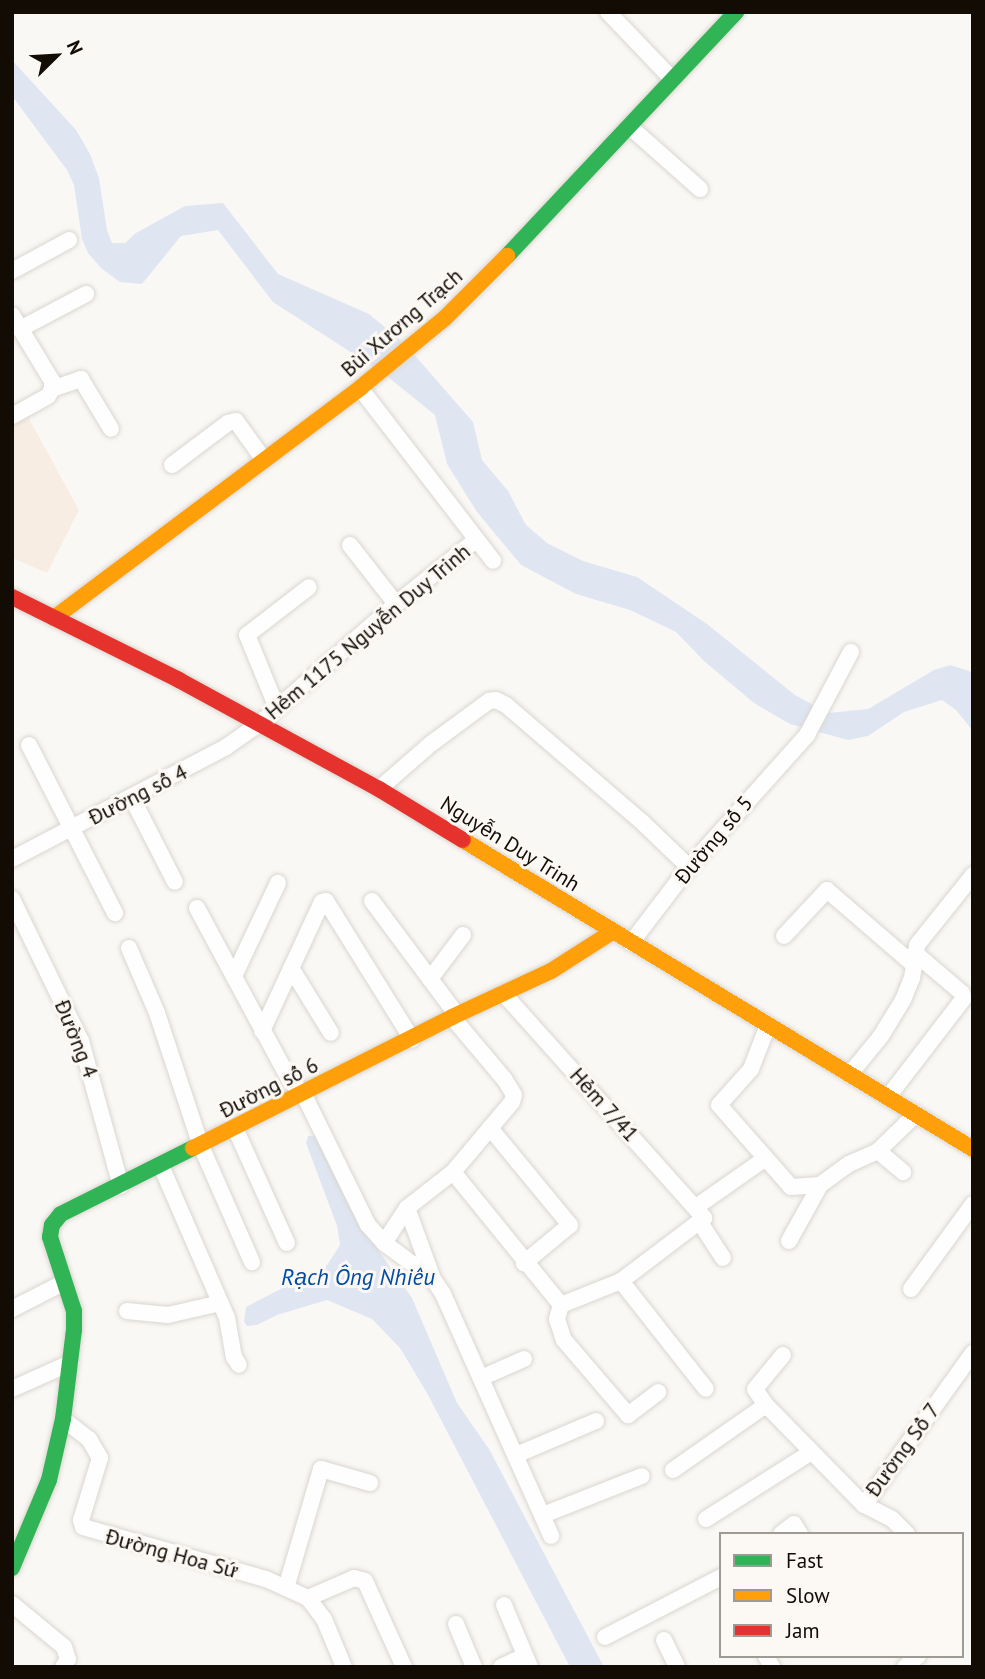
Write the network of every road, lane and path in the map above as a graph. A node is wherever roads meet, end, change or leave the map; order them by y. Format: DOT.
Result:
graph roads {
  1 [pos="608,12"];
  2 [pos="736,12"];
  3 [pos="672,79"];
  4 [pos="629,126"];
  5 [pos="700,189"];
  6 [pos="69,240"];
  7 [pos="12,271"];
  8 [pos="86,294"];
  9 [pos="16,322"];
  10 [pos="366,383"];
  11 [pos="52,389"];
  12 [pos="12,416"];
  13 [pos="111,429"];
  14 [pos="264,460"];
  15 [pos="172,465"];
  16 [pos="476,540"];
  17 [pos="350,545"];
  18 [pos="493,561"];
  19 [pos="309,587"];
  20 [pos="12,597"];
  21 [pos="396,604"];
  22 [pos="54,618"];
  23 [pos="851,652"];
  24 [pos="277,708"];
  25 [pos="260,724"];
  26 [pos="29,744"];
  27 [pos="379,789"];
  28 [pos="132,798"];
  29 [pos="72,830"];
  30 [pos="12,859"];
  31 [pos="689,867"];
  32 [pos="973,875"];
  33 [pos="175,882"];
  34 [pos="278,883"];
  35 [pos="12,900"];
  36 [pos="372,901"];
  37 [pos="197,908"];
  38 [pos="115,913"];
  39 [pos="612,932"];
  40 [pos="463,935"];
  41 [pos="784,936"];
  42 [pos="631,943"];
  43 [pos="129,948"];
  44 [pos="915,960"];
  45 [pos="291,968"];
  46 [pos="233,976"];
  47 [pos="430,979"];
  48 [pos="503,993"];
  49 [pos="454,1016"];
  50 [pos="768,1025"];
  51 [pos="262,1031"];
  52 [pos="331,1033"];
  53 [pos="412,1039"];
  54 [pos="850,1074"];
  55 [pos="303,1093"];
  56 [pos="888,1097"];
  57 [pos="916,1114"];
  58 [pos="235,1128"];
  59 [pos="490,1128"];
  60 [pos="201,1146"];
  61 [pos="973,1149"];
  62 [pos="878,1151"];
  63 [pos="766,1158"];
  64 [pos="161,1166"];
  65 [pos="453,1172"];
  66 [pos="903,1172"];
  67 [pos="820,1185"];
  68 [pos="121,1186"];
  69 [pos="973,1204"];
  70 [pos="407,1208"];
  71 [pos="700,1215"];
  72 [pos="789,1241"];
  73 [pos="287,1243"];
  74 [pos="384,1243"];
  75 [pos="723,1258"];
  76 [pos="253,1262"];
  77 [pos="524,1263"];
  78 [pos="433,1279"];
  79 [pos="621,1281"];
  80 [pos="65,1282"];
  81 [pos="911,1289"];
  82 [pos="221,1303"];
  83 [pos="561,1305"];
  84 [pos="12,1309"];
  85 [pos="127,1311"];
  86 [pos="973,1353"];
  87 [pos="783,1356"];
  88 [pos="524,1359"];
  89 [pos="70,1363"];
  90 [pos="239,1365"];
  91 [pos="481,1378"];
  92 [pos="12,1389"];
  93 [pos="706,1389"];
  94 [pos="658,1392"];
  95 [pos="766,1405"];
  96 [pos="63,1419"];
  97 [pos="596,1421"];
  98 [pos="810,1453"];
  99 [pos="516,1455"];
  100 [pos="673,1470"];
  101 [pos="642,1476"];
  102 [pos="370,1483"];
  103 [pos="864,1505"];
  104 [pos="543,1515"];
  105 [pos="706,1519"];
  106 [pos="905,1532"];
  107 [pos="551,1536"];
  108 [pos="12,1568"];
  109 [pos="719,1580"];
  110 [pos="286,1588"];
  111 [pos="308,1598"];
  112 [pos="12,1604"];
  113 [pos="504,1605"];
  114 [pos="456,1624"];
  115 [pos="605,1637"];
  116 [pos="664,1640"];
  117 [pos="528,1661"];
  118 [pos="63,1667"];
  119 [pos="344,1667"];
  120 [pos="404,1667"];
  121 [pos="474,1667"];
  122 [pos="501,1667"];
  123 [pos="677,1667"];
  1 -- 3 [label="street"];
  2 -- 3 [label="street, Bùi Xương Trạch"];
  3 -- 4 [label="street, Bùi Xương Trạch"];
  4 -- 5 [label="street"];
  4 -- 10 [label="street, Bùi Xương Trạch"];
  6 -- 7 [label="street"];
  8 -- 9 [label="street"];
  9 -- 11 [label="street"];
  10 -- 14 [label="street, Bùi Xương Trạch"];
  10 -- 16 [label="street"];
  11 -- 12 [label="street"];
  11 -- 13 [label="street"];
  14 -- 15 [label="street"];
  14 -- 22 [label="street, Bùi Xương Trạch"];
  16 -- 18 [label="street"];
  16 -- 21 [label="street, Hẻm 1175 Nguyễn Duy Trinh"];
  17 -- 21 [label="street"];
  19 -- 24 [label="street"];
  20 -- 22 [label="street, Nguyễn Duy Trinh"];
  21 -- 24 [label="street, Hẻm 1175 Nguyễn Duy Trinh"];
  22 -- 25 [label="street, Nguyễn Duy Trinh"];
  23 -- 31 [label="street, Đường số 5"];
  24 -- 25 [label="street, Hẻm 1175 Nguyễn Duy Trinh"];
  25 -- 27 [label="street, Nguyễn Duy Trinh"];
  25 -- 28 [label="street, Đường số 4"];
  26 -- 29 [label="street"];
  27 -- 31 [label="street"];
  27 -- 39 [label="street, Nguyễn Duy Trinh"];
  28 -- 29 [label="street, Đường số 4"];
  28 -- 33 [label="street"];
  29 -- 30 [label="street, Đường số 4"];
  29 -- 38 [label="street"];
  31 -- 42 [label="street, Đường số 5"];
  32 -- 44 [label="street"];
  34 -- 46 [label="street"];
  35 -- 68 [label="street, Đường 4"];
  36 -- 47 [label="street"];
  37 -- 46 [label="street"];
  39 -- 42 [label="street, Nguyễn Duy Trinh"];
  39 -- 48 [label="street, Đường số 6"];
  40 -- 47 [label="street"];
  41 -- 44 [label="street"];
  42 -- 50 [label="street, Nguyễn Duy Trinh"];
  43 -- 60 [label="street"];
  44 -- 54 [label="street"];
  44 -- 56 [label="street"];
  45 -- 51 [label="street"];
  45 -- 52 [label="street"];
  45 -- 53 [label="street"];
  46 -- 51 [label="street"];
  47 -- 49 [label="street"];
  48 -- 49 [label="street, Đường số 6"];
  48 -- 71 [label="street, Hẻm 7/41"];
  49 -- 53 [label="street, Đường số 6"];
  49 -- 59 [label="street"];
  50 -- 54 [label="street, Nguyễn Duy Trinh"];
  50 -- 63 [label="street"];
  51 -- 55 [label="street"];
  53 -- 55 [label="street, Đường số 6"];
  54 -- 56 [label="street, Nguyễn Duy Trinh"];
  55 -- 58 [label="street, Đường số 6"];
  55 -- 74 [label="street"];
  56 -- 57 [label="street, Nguyễn Duy Trinh"];
  57 -- 61 [label="street, Nguyễn Duy Trinh"];
  57 -- 62 [label="street"];
  58 -- 60 [label="street, Đường số 6"];
  58 -- 73 [label="street"];
  59 -- 65 [label="street"];
  59 -- 77 [label="street"];
  60 -- 64 [label="street, Đường số 6"];
  60 -- 76 [label="street"];
  62 -- 66 [label="street"];
  62 -- 67 [label="street"];
  63 -- 67 [label="street"];
  63 -- 71 [label="street"];
  64 -- 68 [label="street, Đường số 6"];
  64 -- 82 [label="street"];
  65 -- 70 [label="street"];
  65 -- 77 [label="street"];
  67 -- 72 [label="street"];
  68 -- 80 [label="street, Đường số 6"];
  69 -- 81 [label="street"];
  70 -- 74 [label="street"];
  70 -- 78 [label="street"];
  71 -- 75 [label="street, Hẻm 7/41"];
  71 -- 79 [label="street"];
  74 -- 78 [label="street"];
  77 -- 83 [label="street"];
  78 -- 91 [label="street"];
  79 -- 83 [label="street"];
  79 -- 93 [label="street"];
  80 -- 84 [label="street"];
  80 -- 89 [label="street"];
  82 -- 85 [label="street"];
  82 -- 90 [label="street"];
  83 -- 94 [label="street"];
  86 -- 103 [label="street, Đường Số 7"];
  87 -- 95 [label="street"];
  88 -- 91 [label="street"];
  89 -- 92 [label="street"];
  89 -- 96 [label="street"];
  91 -- 99 [label="street"];
  95 -- 98 [label="street"];
  95 -- 100 [label="street"];
  96 -- 108 [label="street"];
  96 -- 110 [label="street, Đường Hoa Sứ"];
  97 -- 99 [label="street"];
  98 -- 103 [label="street"];
  98 -- 105 [label="street"];
  99 -- 104 [label="street"];
  101 -- 104 [label="street"];
  102 -- 110 [label="street"];
  103 -- 106 [label="street, Đường Số 7"];
  104 -- 107 [label="street"];
  109 -- 115 [label="street"];
  110 -- 111 [label="street, Đường Hoa Sứ"];
  111 -- 119 [label="street"];
  111 -- 120 [label="street"];
  112 -- 118 [label="street"];
  113 -- 117 [label="street"];
  114 -- 121 [label="street"];
  116 -- 123 [label="street"];
  117 -- 122 [label="street"];
}
